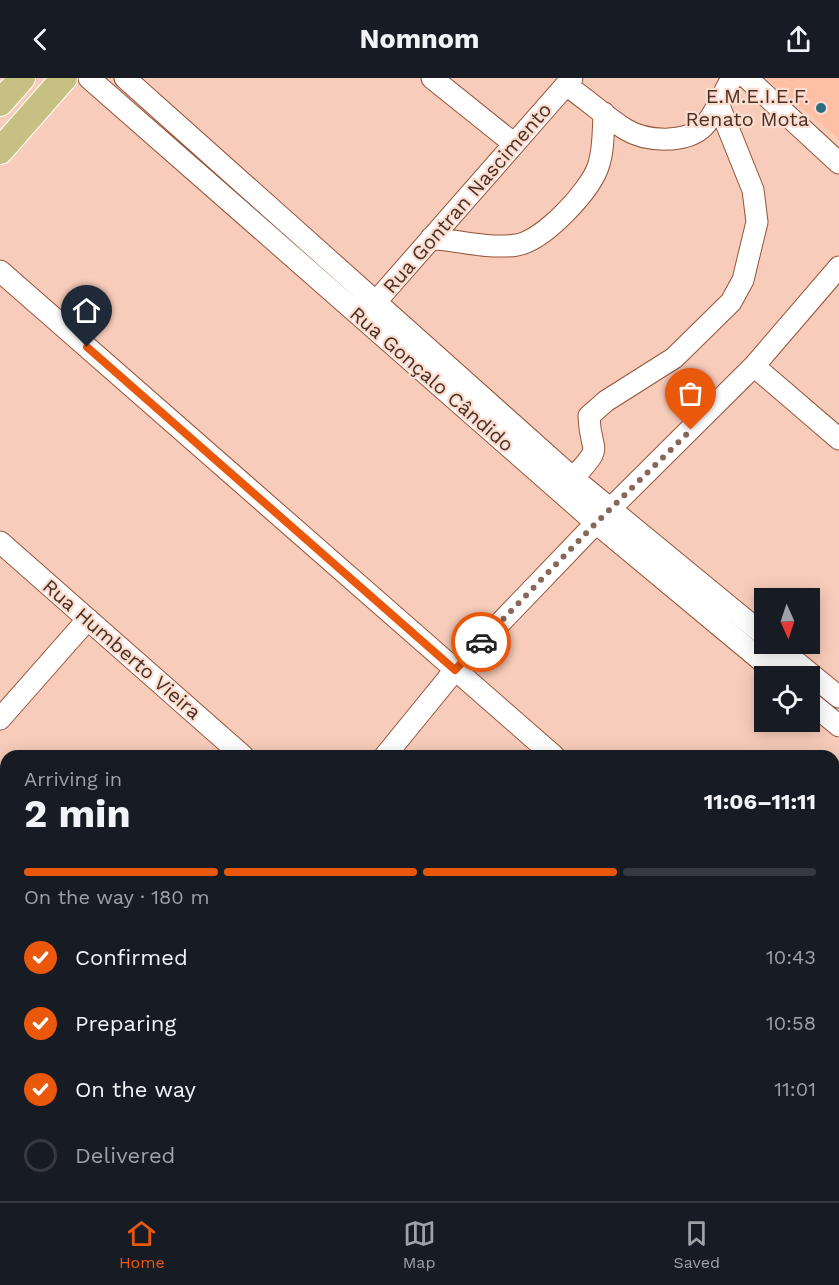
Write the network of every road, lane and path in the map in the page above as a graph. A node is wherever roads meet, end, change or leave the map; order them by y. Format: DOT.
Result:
graph roads {
  1 [pos="22,78"];
  2 [pos="64,78"];
  3 [pos="88,78"];
  4 [pos="124,78"];
  5 [pos="432,78"];
  6 [pos="732,78"];
  7 [pos="747,78"];
  8 [pos="569,81"];
  9 [pos="1,101"];
  10 [pos="718,103"];
  11 [pos="604,113"];
  12 [pos="513,143"];
  13 [pos="0,151"];
  14 [pos="212,156"];
  15 [pos="839,163"];
  16 [pos="198,173"];
  17 [pos="431,238"];
  18 [pos="839,267"];
  19 [pos="0,271"];
  20 [pos="369,310"];
  21 [pos="754,366"];
  22 [pos="839,439"];
  23 [pos="573,478"];
  24 [pos="604,517"];
  25 [pos="0,542"];
  26 [pos="88,619"];
  27 [pos="754,628"];
  28 [pos="786,654"];
  29 [pos="769,666"];
  30 [pos="455,670"];
  31 [pos="839,697"];
  32 [pos="820,710"];
  33 [pos="0,719"];
  34 [pos="839,726"];
  35 [pos="236,750"];
  36 [pos="390,750"];
  37 [pos="547,750"];
  1 -- 9 [label="main road"];
  2 -- 13 [label="main road"];
  3 -- 16 [label="street, Rua Gonçalo Cândido"];
  4 -- 14 [label="street, Rua Gonçalo Cândido"];
  5 -- 12 [label="street"];
  6 -- 10 [label="street"];
  7 -- 15 [label="street"];
  8 -- 11 [label="street"];
  8 -- 12 [label="street, Rua Gontran Nascimento"];
  10 -- 11 [label="street"];
  10 -- 23 [label="street"];
  11 -- 17 [label="street"];
  12 -- 17 [label="street, Rua Gontran Nascimento"];
  14 -- 16 [label="street"];
  14 -- 20 [label="street, Rua Gonçalo Cândido"];
  16 -- 20 [label="street, Rua Gonçalo Cândido"];
  17 -- 20 [label="street, Rua Gontran Nascimento"];
  18 -- 21 [label="street"];
  19 -- 30 [label="street"];
  20 -- 23 [label="street, Rua Gonçalo Cândido"];
  20 -- 24 [label="street, Rua Gonçalo Cândido"];
  21 -- 22 [label="street"];
  21 -- 24 [label="street"];
  23 -- 24 [label="street, Rua Gonçalo Cândido"];
  24 -- 27 [label="street, Rua Gonçalo Cândido"];
  24 -- 29 [label="street, Rua Gonçalo Cândido"];
  24 -- 30 [label="street"];
  25 -- 26 [label="street, Rua Humberto Vieira"];
  26 -- 33 [label="street"];
  26 -- 35 [label="street, Rua Humberto Vieira"];
  28 -- 31 [label="street"];
  30 -- 36 [label="street"];
  30 -- 37 [label="street"];
  32 -- 34 [label="street"];
}
